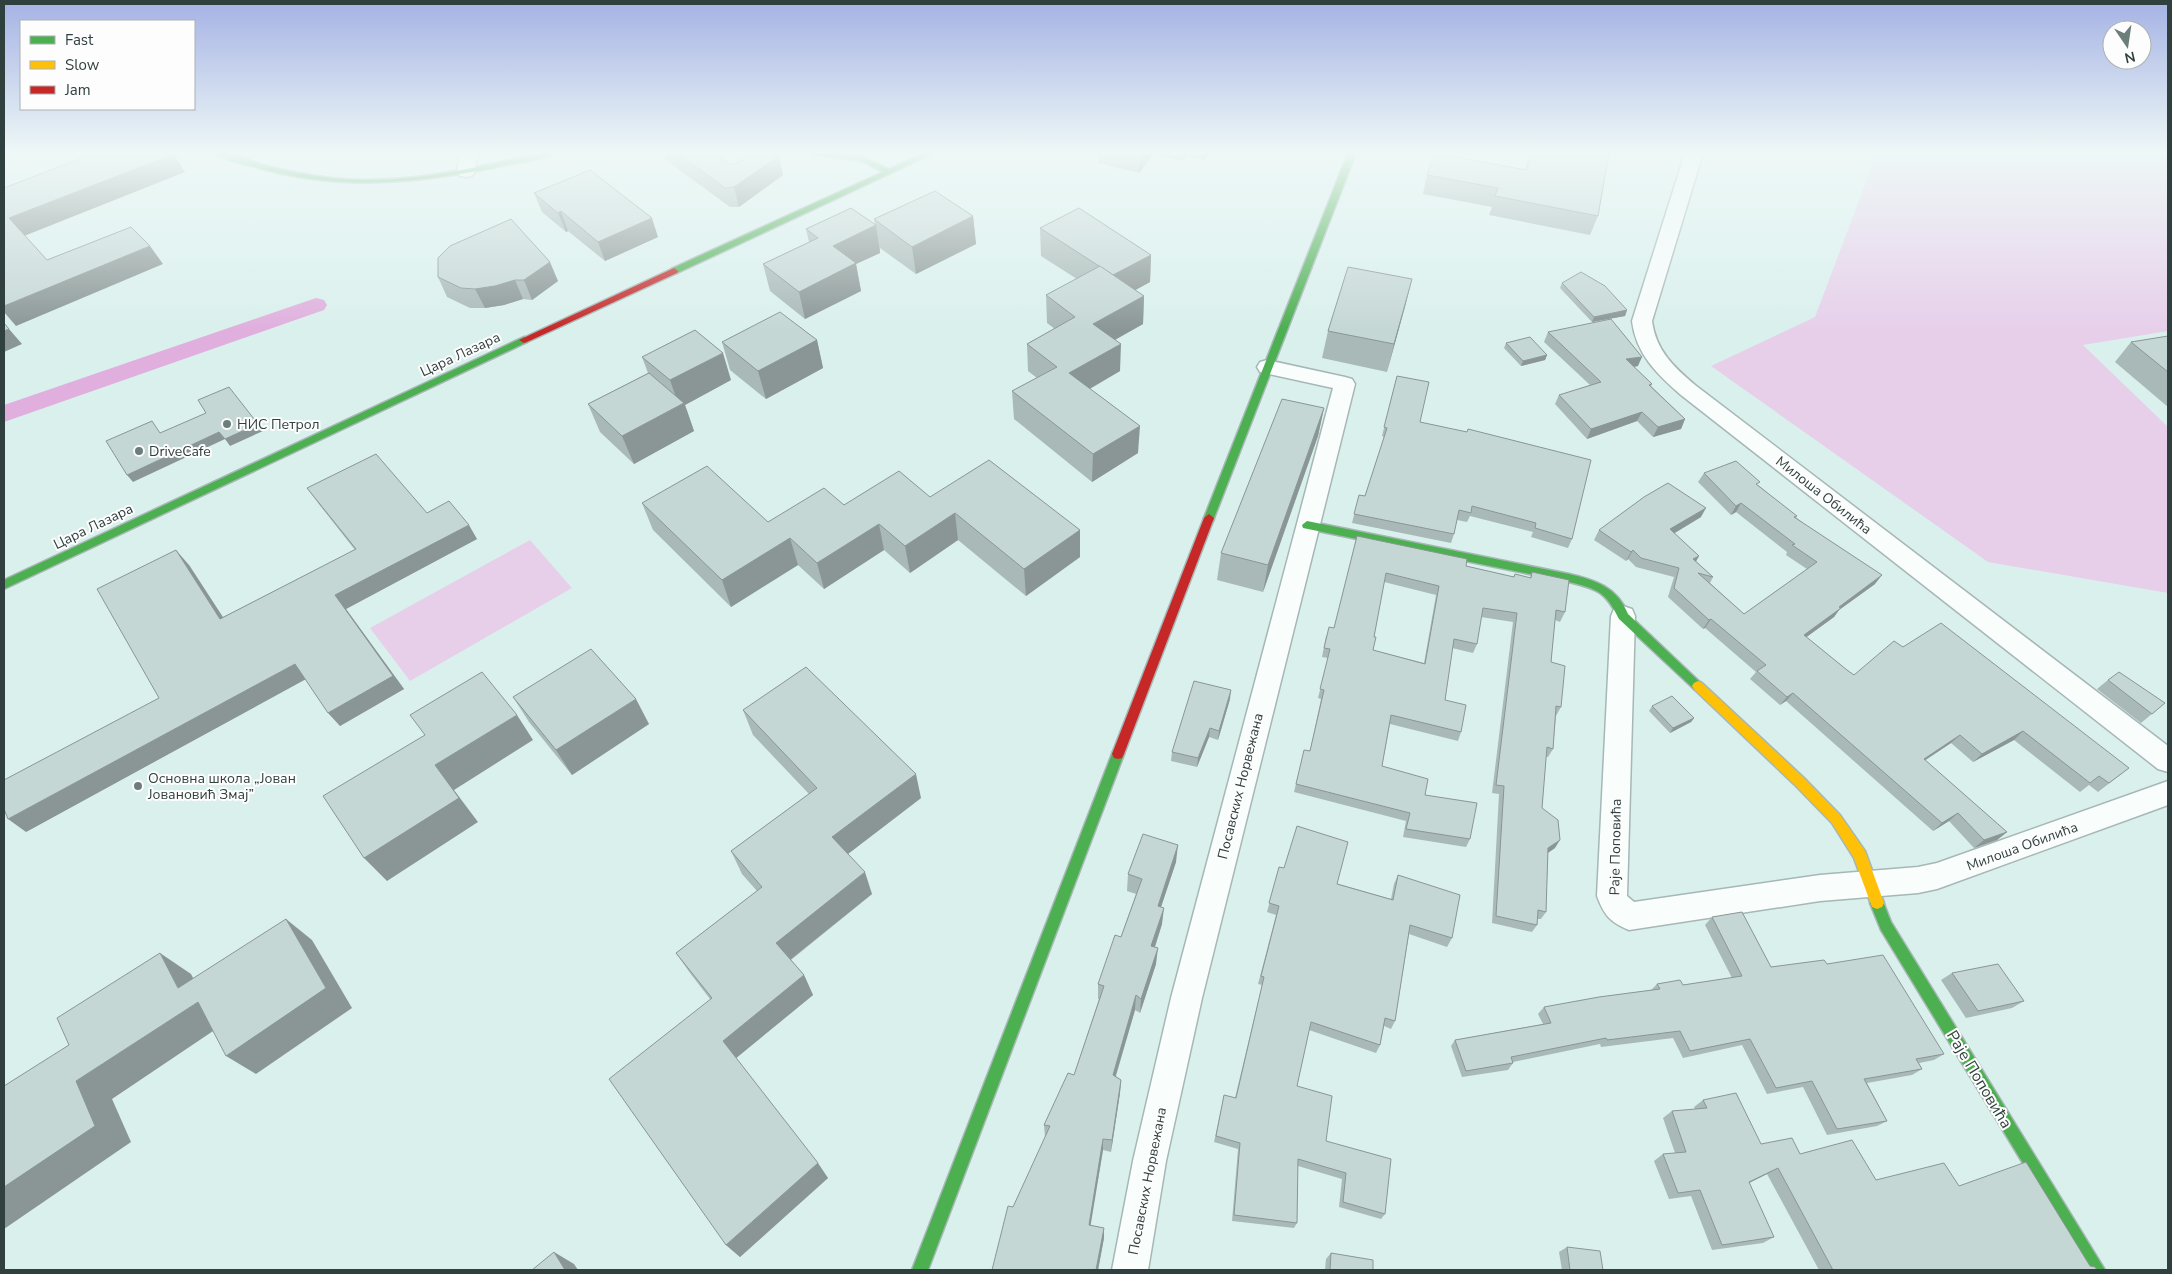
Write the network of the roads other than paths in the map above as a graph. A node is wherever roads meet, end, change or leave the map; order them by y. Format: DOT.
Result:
graph roads {
  1 [pos="800,212"];
  2 [pos="1328,212"];
  3 [pos="1676,212"];
  4 [pos="1267,367"];
  5 [pos="1307,525"];
  6 [pos="4,585"];
  7 [pos="1623,616"];
  8 [pos="2168,761"];
  9 [pos="2168,793"];
  10 [pos="1872,883"];
  11 [pos="920,1270"];
  12 [pos="1130,1270"];
  13 [pos="2097,1270"];
  1 -- 6 [label="street, Цара Лазара"];
  2 -- 4 [label="street"];
  3 -- 8 [label="street, Милоша Обилића"];
  4 -- 5 [label="street, Посавских Норвежана"];
  4 -- 11 [label="street"];
  5 -- 7 [label="street, Раје Поповића"];
  5 -- 12 [label="street, Посавских Норвежана"];
  7 -- 10 [label="street, Раје Поповића"];
  7 -- 10 [label="street, Раје Поповића"];
  9 -- 10 [label="street, Милоша Обилића"];
  10 -- 13 [label="street, Раје Поповића"];
}
